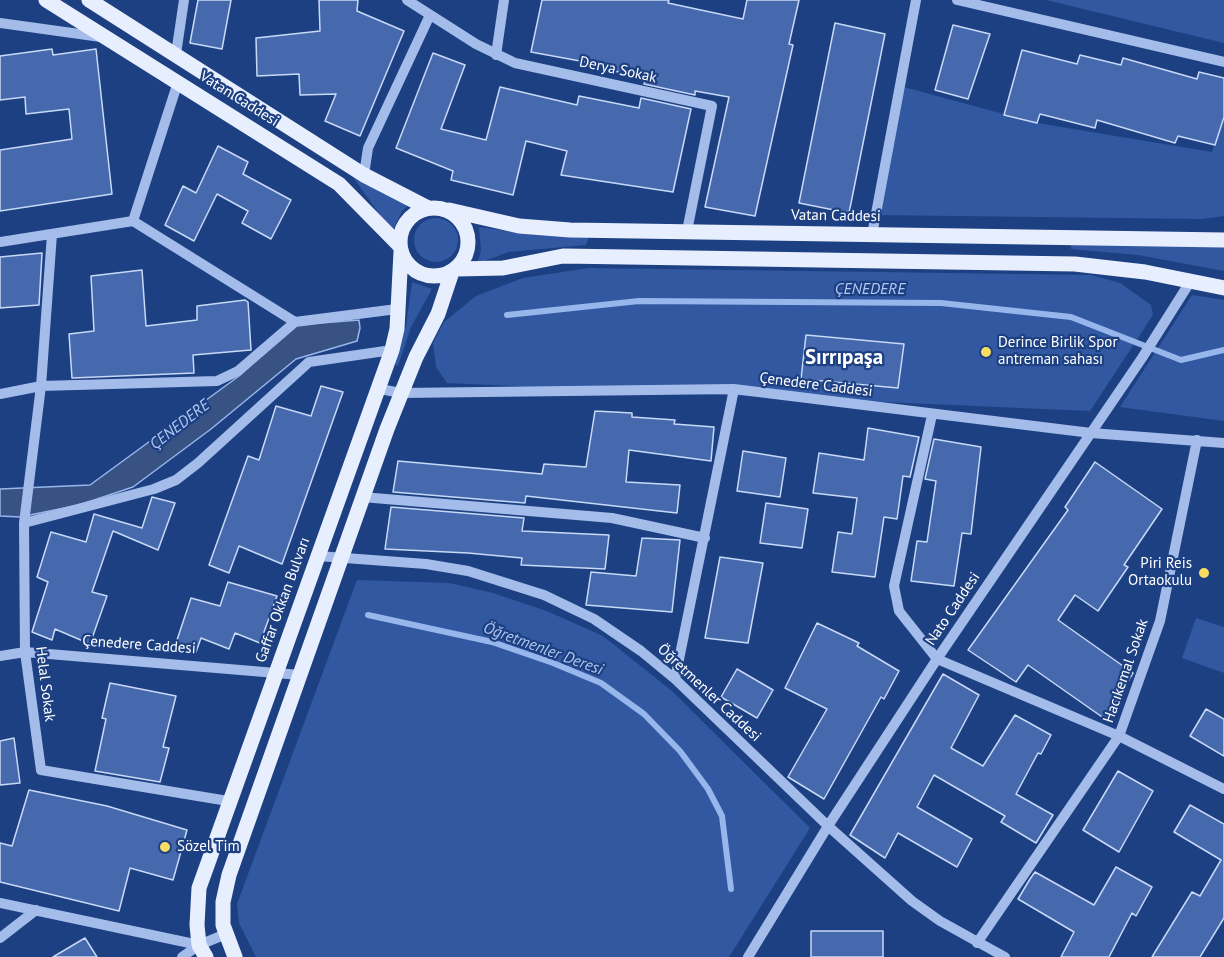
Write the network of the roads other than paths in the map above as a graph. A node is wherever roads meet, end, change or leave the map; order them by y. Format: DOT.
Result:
graph roads {
  1 [pos="46,0"];
  2 [pos="89,0"];
  3 [pos="184,0"];
  4 [pos="407,0"];
  5 [pos="504,0"];
  6 [pos="916,0"];
  7 [pos="957,0"];
  8 [pos="430,15"];
  9 [pos="0,23"];
  10 [pos="105,38"];
  11 [pos="176,54"];
  12 [pos="496,55"];
  13 [pos="1224,62"];
  14 [pos="178,82"];
  15 [pos="364,175"];
  16 [pos="428,208"];
  17 [pos="449,210"];
  18 [pos="133,221"];
  19 [pos="687,231"];
  20 [pos="52,234"];
  21 [pos="872,235"];
  22 [pos="1224,240"];
  23 [pos="0,242"];
  24 [pos="400,249"];
  25 [pos="454,270"];
  26 [pos="1190,282"];
  27 [pos="1224,288"];
  28 [pos="398,309"];
  29 [pos="295,322"];
  30 [pos="392,350"];
  31 [pos="41,386"];
  32 [pos="380,388"];
  33 [pos="734,390"];
  34 [pos="401,393"];
  35 [pos="0,394"];
  36 [pos="932,415"];
  37 [pos="1091,433"];
  38 [pos="1197,440"];
  39 [pos="1224,443"];
  40 [pos="362,497"];
  41 [pos="24,523"];
  42 [pos="705,538"];
  43 [pos="318,556"];
  44 [pos="341,559"];
  45 [pos="25,652"];
  46 [pos="0,656"];
  47 [pos="937,659"];
  48 [pos="276,672"];
  49 [pos="300,675"];
  50 [pos="675,679"];
  51 [pos="1119,736"];
  52 [pos="1224,789"];
  53 [pos="228,801"];
  54 [pos="828,826"];
  55 [pos="0,903"];
  56 [pos="36,910"];
  57 [pos="226,934"];
  58 [pos="0,938"];
  59 [pos="978,943"];
  60 [pos="203,951"];
  61 [pos="182,957"];
  62 [pos="235,957"];
  63 [pos="748,957"];
  64 [pos="1005,957"];
  1 -- 10 [label="main road, Vatan Caddesi"];
  2 -- 11 [label="main road, Vatan Caddesi"];
  3 -- 11 [label="street"];
  4 -- 8 [label="street, Derya Sokak"];
  5 -- 12 [label="street"];
  6 -- 21 [label="street"];
  7 -- 13 [label="street"];
  8 -- 12 [label="street, Derya Sokak"];
  8 -- 15 [label="street"];
  9 -- 10 [label="street"];
  10 -- 14 [label="main road, Vatan Caddesi"];
  11 -- 15 [label="main road, Vatan Caddesi"];
  12 -- 19 [label="street, Derya Sokak"];
  14 -- 18 [label="street"];
  14 -- 24 [label="main road, Vatan Caddesi"];
  15 -- 16 [label="main road, Vatan Caddesi"];
  16 -- 17 [label="main road, Vatan Caddesi"];
  16 -- 24 [label="main road"];
  17 -- 19 [label="main road, Vatan Caddesi"];
  17 -- 25 [label="main road"];
  18 -- 20 [label="street"];
  18 -- 29 [label="street"];
  19 -- 21 [label="main road, Vatan Caddesi"];
  20 -- 23 [label="street"];
  20 -- 31 [label="street, Helal Sokak"];
  21 -- 22 [label="main road, Vatan Caddesi"];
  24 -- 25 [label="main road, Vatan Caddesi"];
  24 -- 28 [label="main road, Gaffar Okkan Bulvarı"];
  25 -- 26 [label="main road, Vatan Caddesi"];
  25 -- 34 [label="main road"];
  26 -- 27 [label="main road, Vatan Caddesi"];
  26 -- 37 [label="street, Nato Caddesi"];
  28 -- 29 [label="street"];
  28 -- 30 [label="main road, Gaffar Okkan Bulvarı"];
  29 -- 31 [label="street"];
  30 -- 32 [label="main road, Gaffar Okkan Bulvarı"];
  30 -- 41 [label="street"];
  31 -- 35 [label="street"];
  31 -- 41 [label="street, Helal Sokak"];
  32 -- 34 [label="street, Çenedere Caddesi"];
  32 -- 43 [label="main road, Gaffar Okkan Bulvarı"];
  33 -- 34 [label="street, Çenedere Caddesi"];
  33 -- 36 [label="street, Çenedere Caddesi"];
  33 -- 42 [label="street"];
  34 -- 40 [label="main road"];
  36 -- 37 [label="street, Çenedere Caddesi"];
  36 -- 47 [label="street"];
  37 -- 38 [label="street, Çenedere Caddesi"];
  37 -- 47 [label="street, Nato Caddesi"];
  38 -- 39 [label="street, Çenedere Caddesi"];
  38 -- 51 [label="street, Hacıkemal Sokak"];
  40 -- 42 [label="street"];
  40 -- 44 [label="main road"];
  41 -- 45 [label="street, Helal Sokak"];
  42 -- 50 [label="street"];
  43 -- 44 [label="street, Öğretmenler Caddesi"];
  43 -- 48 [label="main road, Gaffar Okkan Bulvarı"];
  44 -- 49 [label="main road"];
  44 -- 50 [label="street, Öğretmenler Caddesi"];
  45 -- 46 [label="street, Çenedere Caddesi"];
  45 -- 48 [label="street, Çenedere Caddesi"];
  45 -- 53 [label="street, Helal Sokak"];
  47 -- 51 [label="street"];
  47 -- 54 [label="street, Nato Caddesi"];
  48 -- 49 [label="street, Çenedere Caddesi"];
  48 -- 53 [label="main road, Gaffar Okkan Bulvarı"];
  49 -- 57 [label="main road"];
  50 -- 54 [label="street, Öğretmenler Caddesi"];
  51 -- 52 [label="street"];
  51 -- 59 [label="street, Hacıkemal Sokak"];
  53 -- 60 [label="main road, Gaffar Okkan Bulvarı"];
  54 -- 59 [label="street, Öğretmenler Caddesi"];
  54 -- 63 [label="street, Nato Caddesi"];
  55 -- 56 [label="street"];
  56 -- 58 [label="street"];
  56 -- 60 [label="street"];
  57 -- 60 [label="street"];
  57 -- 62 [label="main road"];
  59 -- 64 [label="street, Öğretmenler Caddesi"];
  60 -- 61 [label="street"];
}
